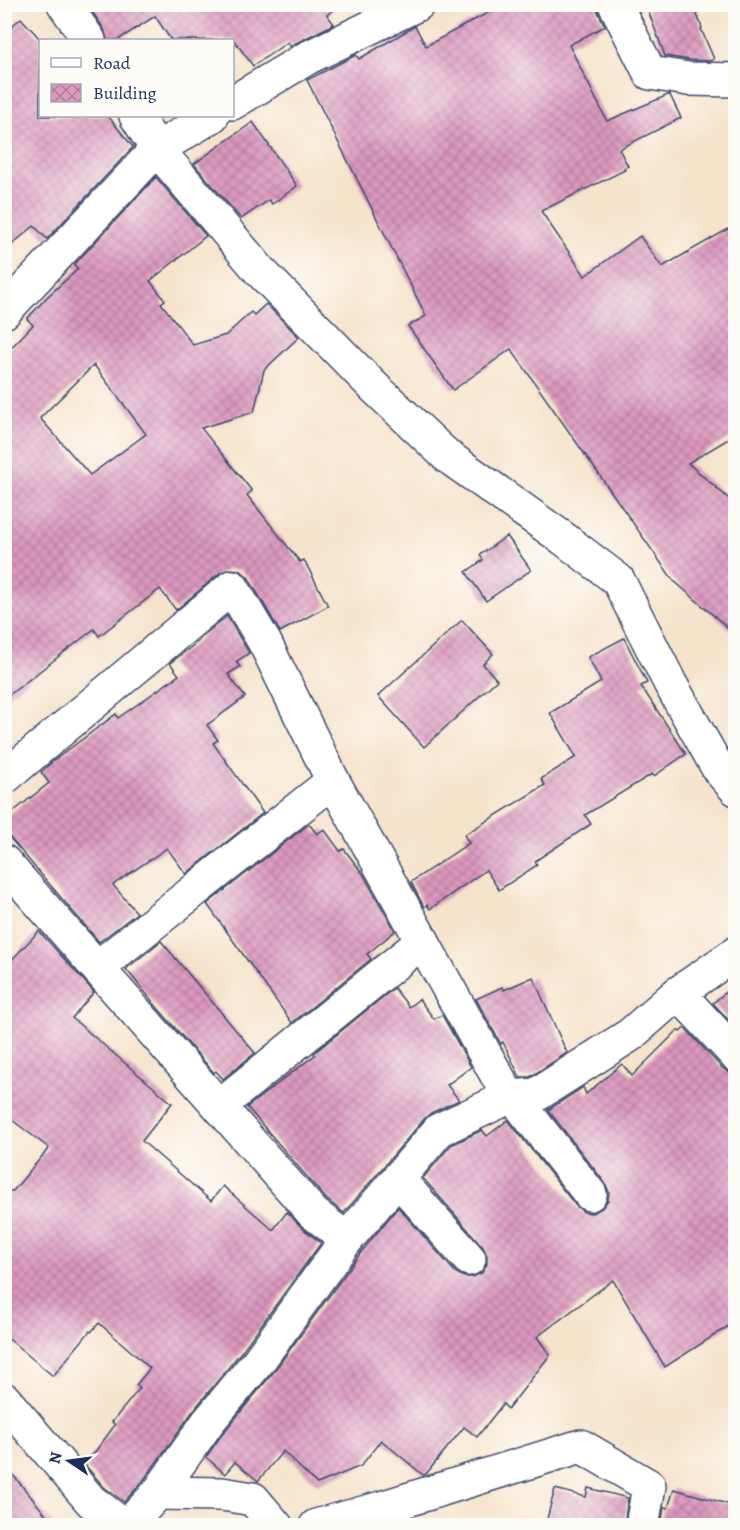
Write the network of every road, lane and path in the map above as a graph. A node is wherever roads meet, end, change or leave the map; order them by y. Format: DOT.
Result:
graph roads {
  1 [pos="64,4"];
  2 [pos="418,4"];
  3 [pos="615,4"];
  4 [pos="88,39"];
  5 [pos="735,80"];
  6 [pos="234,102"];
  7 [pos="137,117"];
  8 [pos="210,117"];
  9 [pos="157,149"];
  10 [pos="4,312"];
  11 [pos="4,778"];
  12 [pos="333,781"];
  13 [pos="735,789"];
  14 [pos="4,862"];
  15 [pos="423,941"];
  16 [pos="735,953"];
  17 [pos="98,968"];
  18 [pos="678,993"];
  19 [pos="735,1055"];
  20 [pos="511,1097"];
  21 [pos="219,1106"];
  22 [pos="398,1179"];
  23 [pos="590,1194"];
  24 [pos="347,1239"];
  25 [pos="469,1259"];
  26 [pos="4,1399"];
  27 [pos="158,1493"];
  28 [pos="125,1526"];
  29 [pos="276,1526"];
  30 [pos="316,1526"];
  31 [pos="642,1526"];
  1 -- 4 [label="street"];
  2 -- 6 [label="street"];
  3 -- 5 [label="street"];
  7 -- 9 [label="street"];
  8 -- 9 [label="street"];
  9 -- 10 [label="street"];
  9 -- 13 [label="street"];
  11 -- 12 [label="street"];
  12 -- 15 [label="street"];
  12 -- 17 [label="street"];
  14 -- 17 [label="street"];
  15 -- 20 [label="street"];
  15 -- 21 [label="street"];
  16 -- 18 [label="street"];
  17 -- 21 [label="street"];
  18 -- 19 [label="street"];
  18 -- 20 [label="street"];
  20 -- 22 [label="street"];
  20 -- 23 [label="street"];
  21 -- 24 [label="street"];
  22 -- 24 [label="street"];
  22 -- 25 [label="street"];
  24 -- 27 [label="street"];
  26 -- 28 [label="street"];
  27 -- 28 [label="street"];
  27 -- 29 [label="street"];
  30 -- 31 [label="street"];
}
